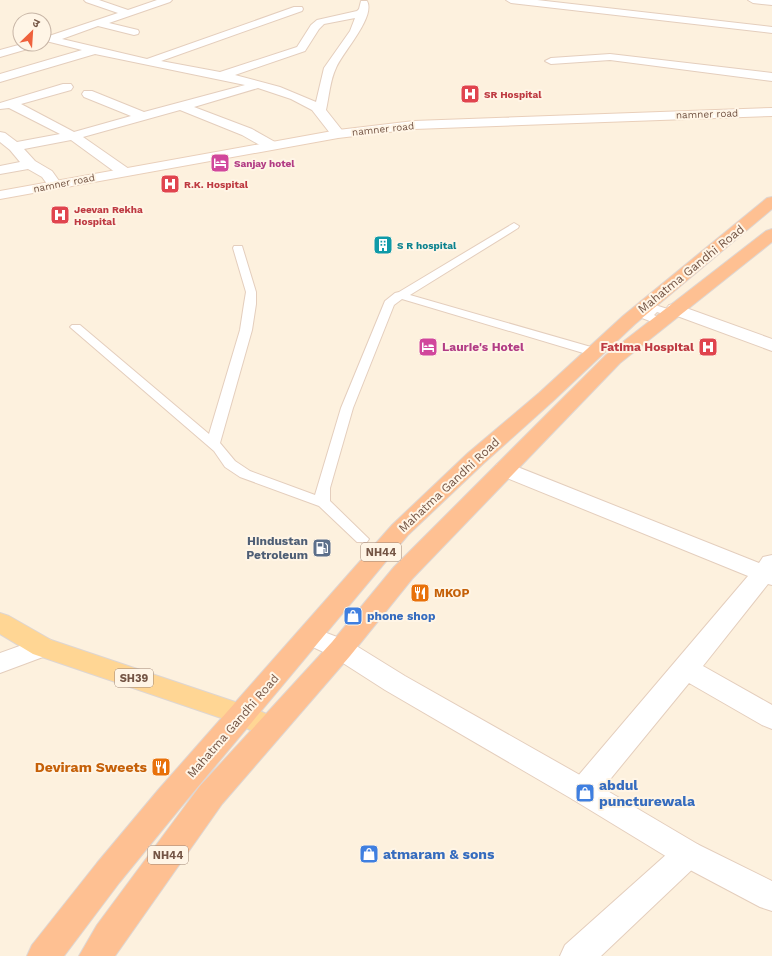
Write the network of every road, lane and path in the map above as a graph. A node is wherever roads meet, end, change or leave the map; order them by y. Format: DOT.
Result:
graph roads {
  1 [pos="89,0"];
  2 [pos="167,0"];
  3 [pos="364,0"];
  4 [pos="511,0"];
  5 [pos="754,0"];
  6 [pos="772,2"];
  7 [pos="298,9"];
  8 [pos="129,13"];
  9 [pos="362,13"];
  10 [pos="97,23"];
  11 [pos="772,30"];
  12 [pos="134,32"];
  13 [pos="52,38"];
  14 [pos="52,41"];
  15 [pos="12,50"];
  16 [pos="96,50"];
  17 [pos="0,54"];
  18 [pos="551,61"];
  19 [pos="147,62"];
  20 [pos="220,76"];
  21 [pos="772,77"];
  22 [pos="0,78"];
  23 [pos="258,85"];
  24 [pos="67,87"];
  25 [pos="88,94"];
  26 [pos="6,105"];
  27 [pos="181,106"];
  28 [pos="320,110"];
  29 [pos="772,112"];
  30 [pos="144,117"];
  31 [pos="338,134"];
  32 [pos="0,136"];
  33 [pos="74,136"];
  34 [pos="270,146"];
  35 [pos="15,147"];
  36 [pos="30,164"];
  37 [pos="0,170"];
  38 [pos="124,172"];
  39 [pos="55,185"];
  40 [pos="0,195"];
  41 [pos="772,201"];
  42 [pos="514,226"];
  43 [pos="772,234"];
  44 [pos="238,248"];
  45 [pos="399,295"];
  46 [pos="668,315"];
  47 [pos="76,327"];
  48 [pos="772,345"];
  49 [pos="594,352"];
  50 [pos="213,444"];
  51 [pos="505,469"];
  52 [pos="324,503"];
  53 [pos="362,539"];
  54 [pos="769,571"];
  55 [pos="0,622"];
  56 [pos="311,636"];
  57 [pos="42,647"];
  58 [pos="341,649"];
  59 [pos="0,663"];
  60 [pos="686,669"];
  61 [pos="243,715"];
  62 [pos="772,718"];
  63 [pos="270,728"];
  64 [pos="583,791"];
  65 [pos="688,854"];
  66 [pos="772,897"];
  67 [pos="44,956"];
  68 [pos="96,956"];
  69 [pos="577,956"];
  1 -- 8 [label="street"];
  2 -- 8 [label="street"];
  3 -- 9 [label="street"];
  4 -- 11 [label="street"];
  5 -- 6 [label="street"];
  7 -- 19 [label="street"];
  8 -- 10 [label="street"];
  9 -- 20 [label="street"];
  9 -- 28 [label="street"];
  10 -- 12 [label="street"];
  10 -- 13 [label="street"];
  14 -- 16 [label="street"];
  15 -- 17 [label="street"];
  16 -- 19 [label="street"];
  16 -- 22 [label="street"];
  18 -- 21 [label="street"];
  19 -- 20 [label="street"];
  20 -- 23 [label="street"];
  23 -- 27 [label="street"];
  23 -- 28 [label="street"];
  24 -- 26 [label="street"];
  25 -- 30 [label="street"];
  26 -- 33 [label="street"];
  27 -- 30 [label="street"];
  27 -- 34 [label="street"];
  28 -- 31 [label="street"];
  29 -- 31 [label="street, namner road"];
  30 -- 33 [label="street"];
  31 -- 34 [label="street, namner road"];
  32 -- 35 [label="street"];
  33 -- 35 [label="street"];
  33 -- 38 [label="street"];
  34 -- 38 [label="street, namner road"];
  35 -- 36 [label="street"];
  36 -- 37 [label="street"];
  36 -- 39 [label="street"];
  38 -- 39 [label="street, namner road"];
  39 -- 40 [label="street, namner road"];
  41 -- 49 [label="highway, Mahatma Gandhi Road / NH44"];
  42 -- 45 [label="lane"];
  43 -- 46 [label="highway, Mahatma Gandhi Road / NH44"];
  44 -- 50 [label="lane"];
  45 -- 49 [label="lane"];
  45 -- 52 [label="lane"];
  46 -- 48 [label="street"];
  46 -- 51 [label="highway, Mahatma Gandhi Road / NH44"];
  47 -- 50 [label="lane"];
  49 -- 56 [label="highway, Mahatma Gandhi Road / NH44"];
  50 -- 52 [label="lane"];
  51 -- 54 [label="street"];
  51 -- 58 [label="highway, Mahatma Gandhi Road / NH44"];
  52 -- 53 [label="lane"];
  54 -- 60 [label="street"];
  55 -- 57 [label="main road, SH39"];
  56 -- 58 [label="street"];
  56 -- 61 [label="highway, Mahatma Gandhi Road / NH44"];
  57 -- 59 [label="street"];
  57 -- 61 [label="main road, SH39"];
  58 -- 63 [label="highway, Mahatma Gandhi Road / NH44"];
  58 -- 64 [label="street"];
  60 -- 62 [label="street"];
  60 -- 64 [label="street"];
  61 -- 63 [label="main road, SH39"];
  61 -- 67 [label="highway, Mahatma Gandhi Road / NH44"];
  63 -- 68 [label="highway, Mahatma Gandhi Road / NH44"];
  64 -- 65 [label="street"];
  65 -- 66 [label="street"];
  65 -- 69 [label="street"];
}
